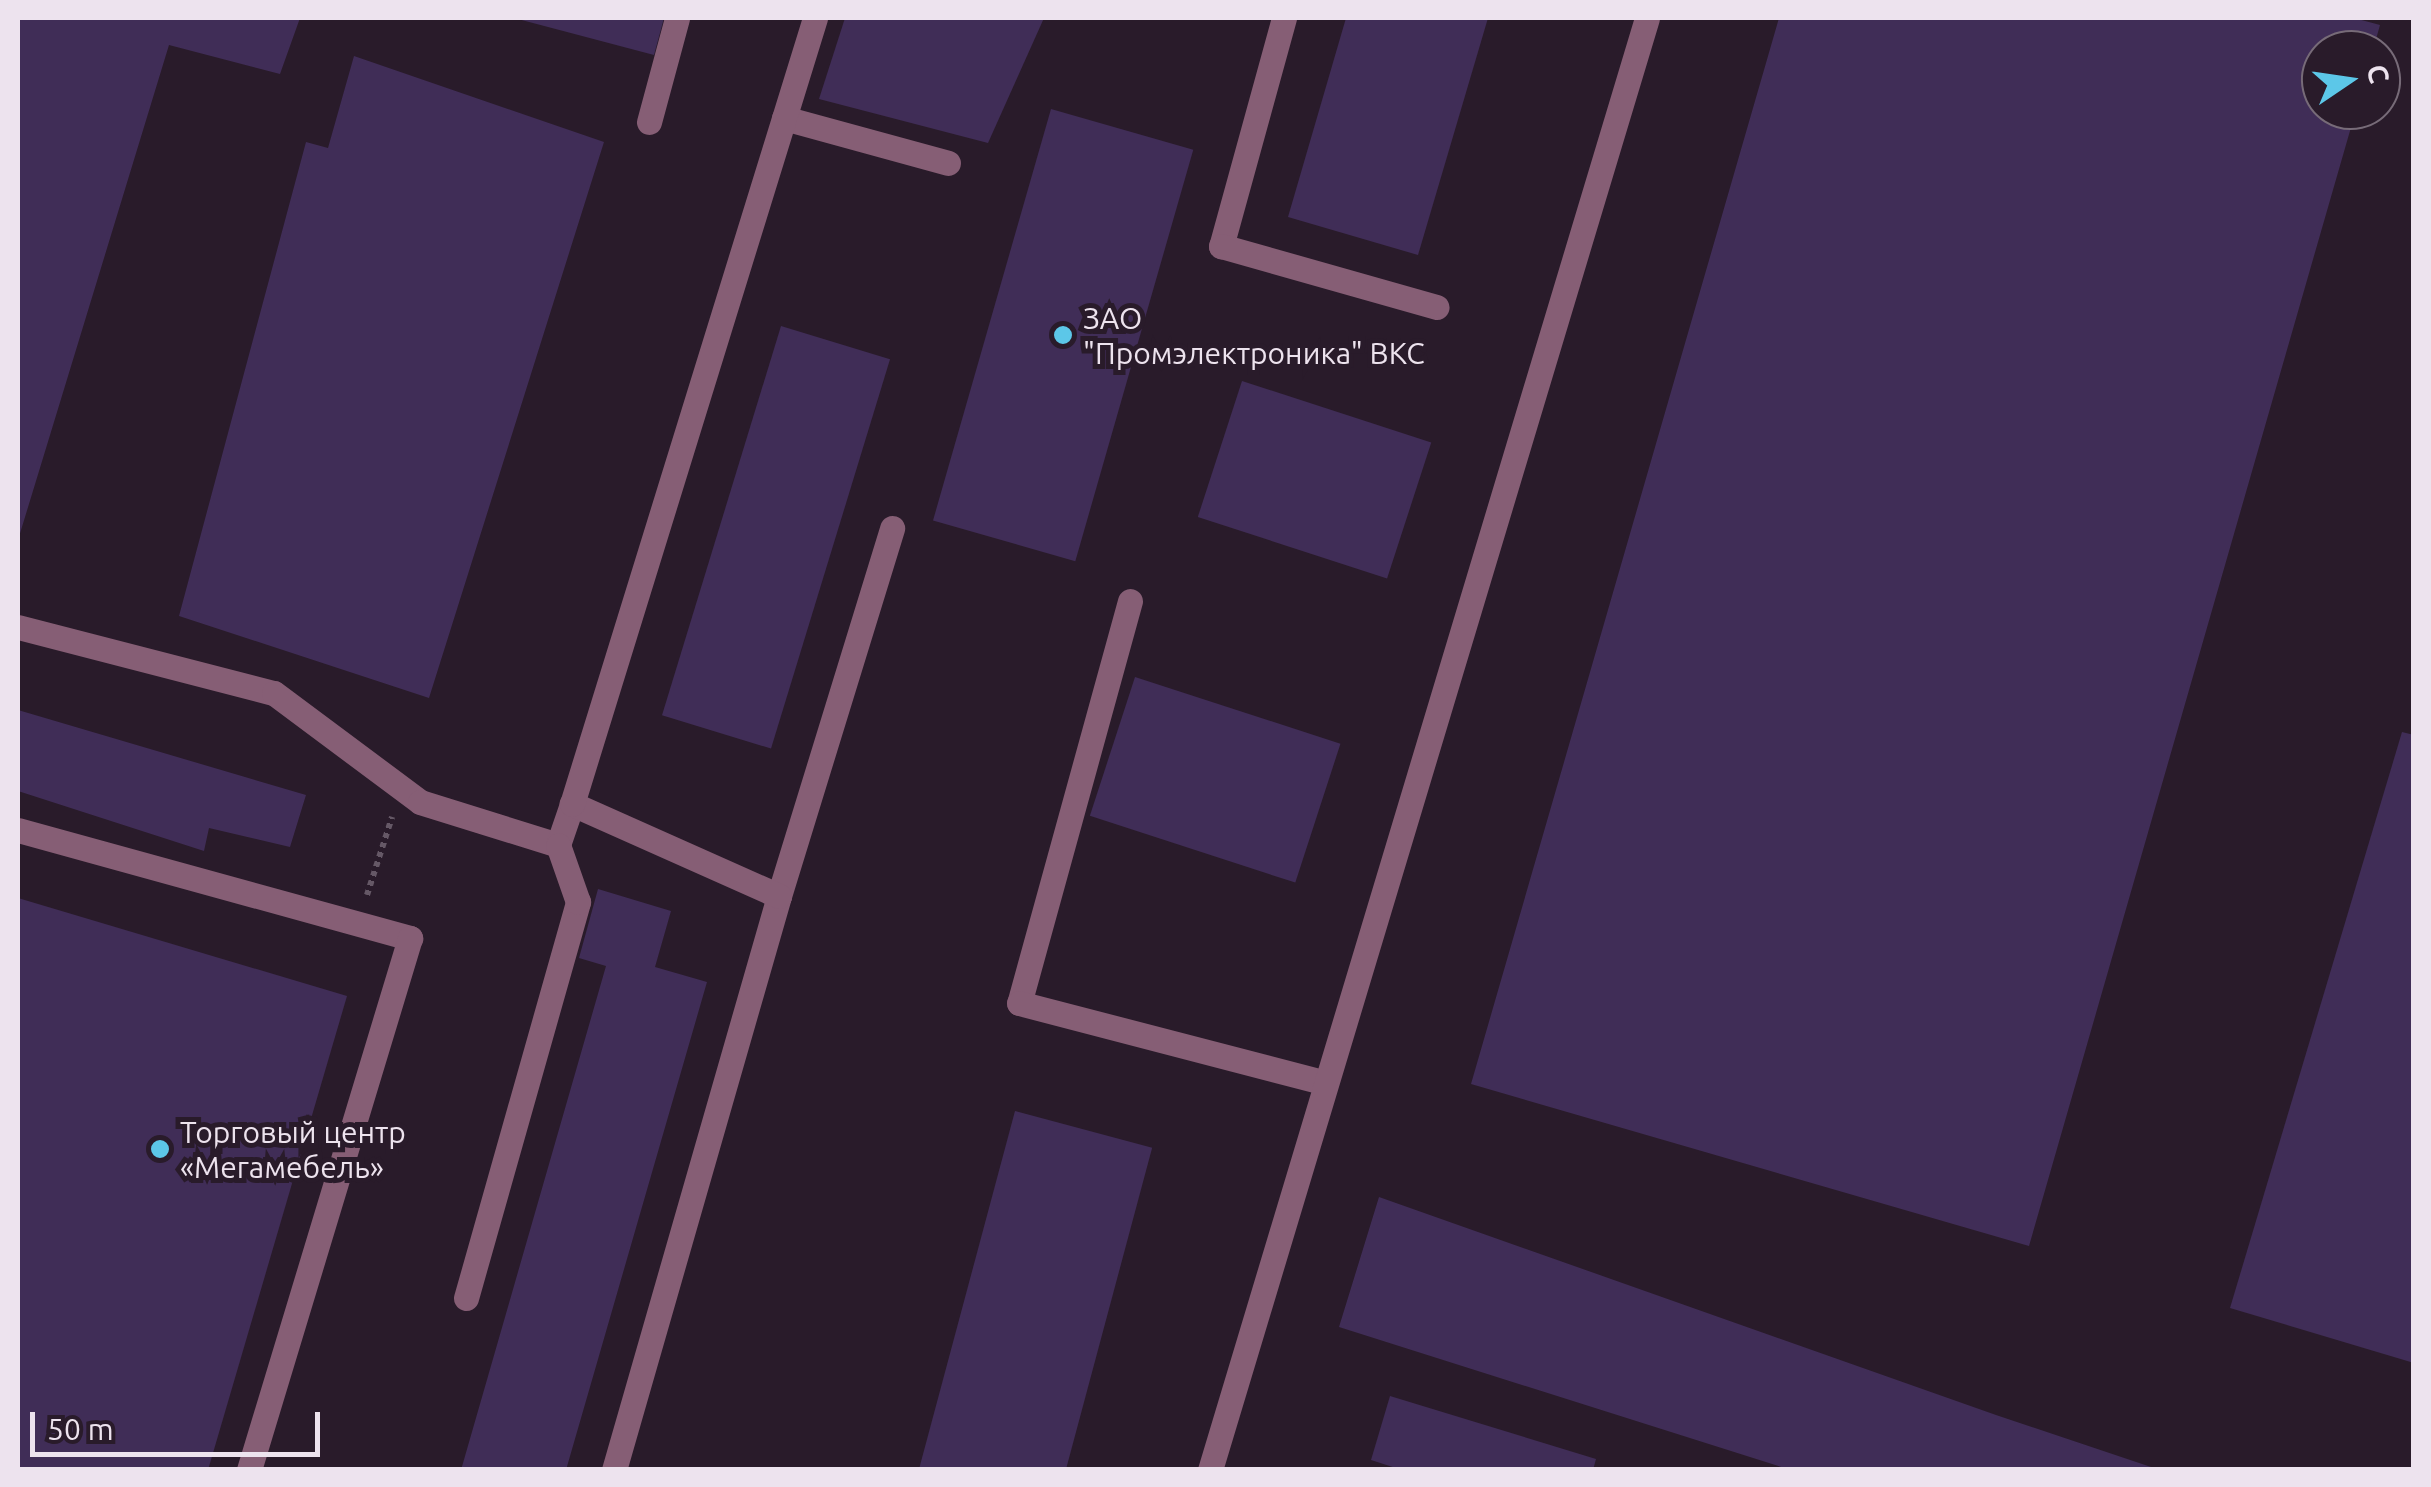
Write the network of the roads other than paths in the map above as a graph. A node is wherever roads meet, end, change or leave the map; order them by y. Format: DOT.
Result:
graph roads {
  1 [pos="677,18"];
  2 [pos="815,18"];
  3 [pos="1284,18"];
  4 [pos="1647,18"];
  5 [pos="784,118"];
  6 [pos="649,122"];
  7 [pos="948,164"];
  8 [pos="1437,307"];
  9 [pos="892,528"];
  10 [pos="1130,601"];
  11 [pos="18,627"];
  12 [pos="572,804"];
  13 [pos="18,830"];
  14 [pos="558,844"];
  15 [pos="778,896"];
  16 [pos="1326,1082"];
  17 [pos="466,1298"];
  18 [pos="249,1470"];
  19 [pos="614,1470"];
  20 [pos="1210,1470"];
  1 -- 6 [label="lane"];
  2 -- 5 [label="lane"];
  3 -- 8 [label="lane"];
  4 -- 16 [label="lane"];
  5 -- 7 [label="lane"];
  5 -- 12 [label="lane"];
  9 -- 15 [label="lane"];
  10 -- 16 [label="lane"];
  11 -- 14 [label="lane"];
  12 -- 14 [label="lane"];
  12 -- 15 [label="lane"];
  13 -- 18 [label="lane"];
  14 -- 17 [label="lane"];
  15 -- 19 [label="lane"];
  16 -- 20 [label="lane"];
}
